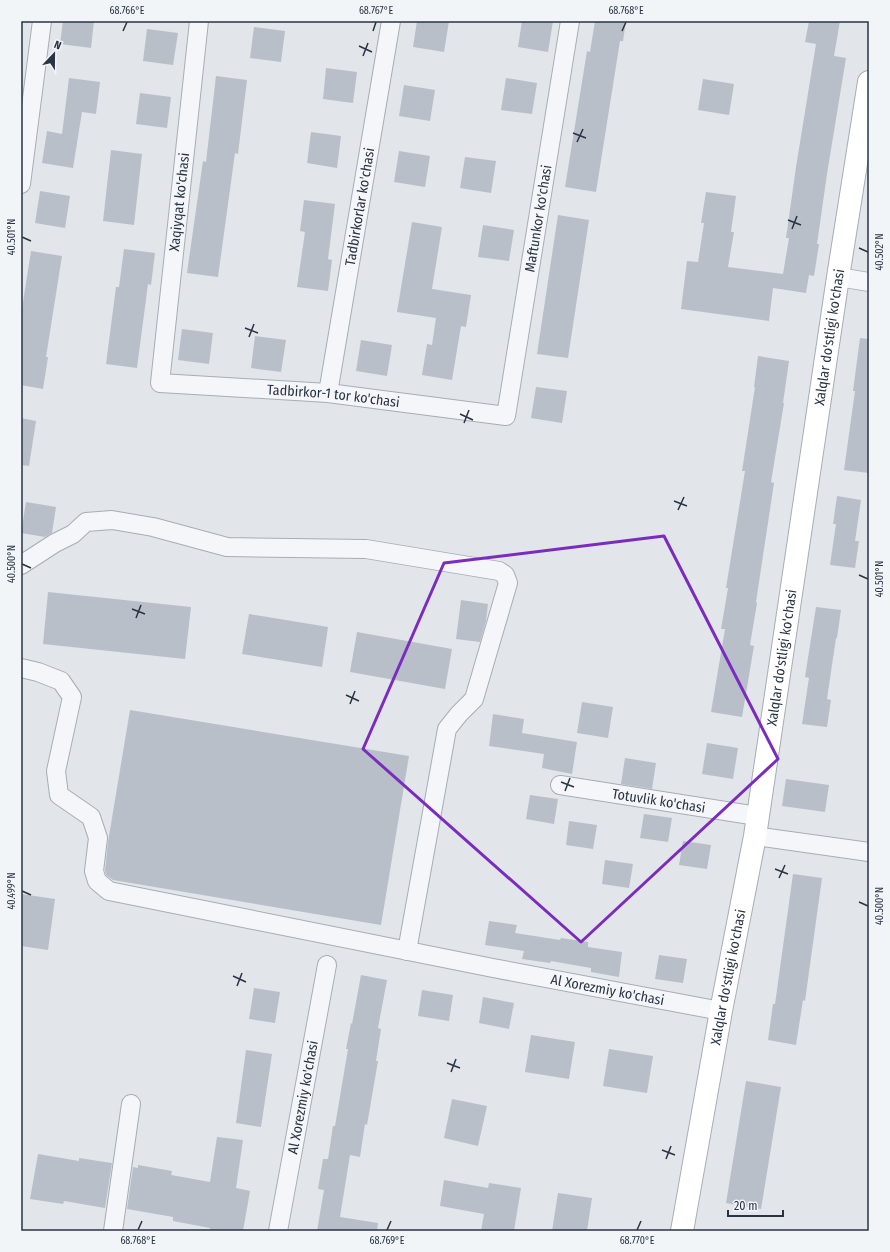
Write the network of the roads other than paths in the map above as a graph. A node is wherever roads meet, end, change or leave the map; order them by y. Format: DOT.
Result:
graph roads {
  1 [pos="42,21"];
  2 [pos="199,21"];
  3 [pos="391,21"];
  4 [pos="570,21"];
  5 [pos="869,82"];
  6 [pos="21,184"];
  7 [pos="838,277"];
  8 [pos="869,282"];
  9 [pos="160,383"];
  10 [pos="328,393"];
  11 [pos="506,416"];
  12 [pos="21,565"];
  13 [pos="21,668"];
  14 [pos="560,785"];
  15 [pos="756,826"];
  16 [pos="869,852"];
  17 [pos="407,951"];
  18 [pos="327,964"];
  19 [pos="721,1011"];
  20 [pos="131,1104"];
  21 [pos="113,1231"];
  22 [pos="278,1231"];
  23 [pos="682,1231"];
  1 -- 6 [label="street"];
  2 -- 9 [label="street, Xaqiyqat ko'chasi"];
  3 -- 10 [label="street, Tadbirkorlar ko'chasi"];
  4 -- 11 [label="street, Maftunkor ko'chasi"];
  5 -- 7 [label="street, Xalqlar do'stligi ko'chasi"];
  7 -- 8 [label="street"];
  7 -- 15 [label="street, Xalqlar do'stligi ko'chasi"];
  9 -- 10 [label="street, Tadbirkor-1 tor ko'chasi"];
  10 -- 11 [label="street, Tadbirkor-1 tor ko'chasi"];
  12 -- 17 [label="street"];
  13 -- 17 [label="street, Al Xorezmiy ko'chasi"];
  14 -- 15 [label="street, Totuvlik ko'chasi"];
  15 -- 16 [label="street, Totuvlik ko'chasi"];
  15 -- 19 [label="street, Xalqlar do'stligi ko'chasi"];
  17 -- 19 [label="street, Al Xorezmiy ko'chasi"];
  18 -- 22 [label="street, Al Xorezmiy ko'chasi"];
  19 -- 23 [label="street, Xalqlar do'stligi ko'chasi"];
  20 -- 21 [label="street"];
}
